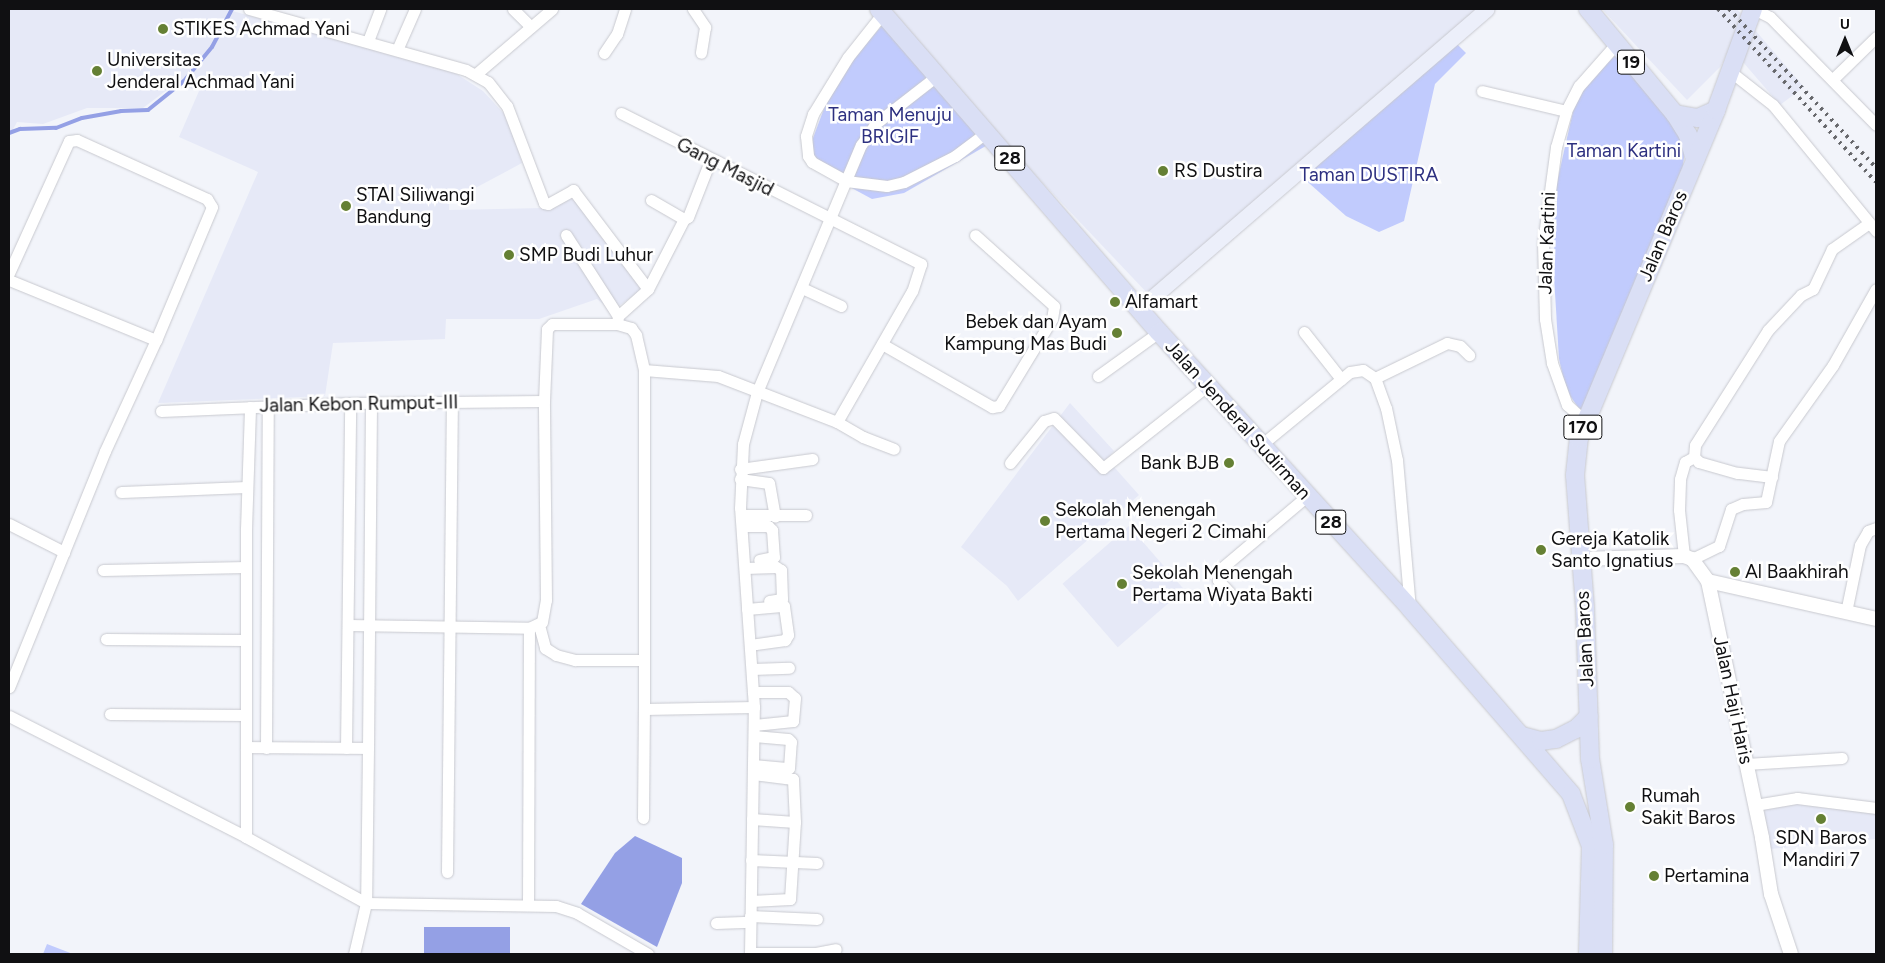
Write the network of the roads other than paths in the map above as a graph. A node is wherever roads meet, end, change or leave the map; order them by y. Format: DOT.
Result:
graph roads {
  1 [pos="249,9"];
  2 [pos="272,9"];
  3 [pos="380,9"];
  4 [pos="414,9"];
  5 [pos="513,9"];
  6 [pos="552,9"];
  7 [pos="625,9"];
  8 [pos="693,9"];
  9 [pos="1487,9"];
  10 [pos="1588,9"];
  11 [pos="1754,9"];
  12 [pos="881,11"];
  13 [pos="301,21"];
  14 [pos="531,27"];
  15 [pos="1876,37"];
  16 [pos="364,40"];
  17 [pos="1616,44"];
  18 [pos="397,50"];
  19 [pos="604,52"];
  20 [pos="701,53"];
  21 [pos="1730,72"];
  22 [pos="476,74"];
  23 [pos="938,75"];
  24 [pos="1834,79"];
  25 [pos="1482,91"];
  26 [pos="1716,110"];
  27 [pos="1566,111"];
  28 [pos="621,113"];
  29 [pos="1675,114"];
  30 [pos="1876,125"];
  31 [pos="988,131"];
  32 [pos="1695,160"];
  33 [pos="710,161"];
  34 [pos="846,181"];
  35 [pos="651,200"];
  36 [pos="684,219"];
  37 [pos="829,219"];
  38 [pos="1872,227"];
  39 [pos="566,236"];
  40 [pos="976,236"];
  41 [pos="9,273"];
  42 [pos="9,280"];
  43 [pos="802,288"];
  44 [pos="648,289"];
  45 [pos="1876,289"];
  46 [pos="841,306"];
  47 [pos="1139,309"];
  48 [pos="617,320"];
  49 [pos="1159,332"];
  50 [pos="1304,332"];
  51 [pos="156,340"];
  52 [pos="882,344"];
  53 [pos="1469,355"];
  54 [pos="644,370"];
  55 [pos="1098,376"];
  56 [pos="1341,378"];
  57 [pos="1375,378"];
  58 [pos="1207,386"];
  59 [pos="757,392"];
  60 [pos="544,401"];
  61 [pos="452,402"];
  62 [pos="371,403"];
  63 [pos="350,404"];
  64 [pos="268,406"];
  65 [pos="250,407"];
  66 [pos="161,411"];
  67 [pos="1585,421"];
  68 [pos="837,422"];
  69 [pos="1261,446"];
  70 [pos="894,449"];
  71 [pos="1694,457"];
  72 [pos="812,460"];
  73 [pos="1010,463"];
  74 [pos="740,474"];
  75 [pos="1772,476"];
  76 [pos="247,487"];
  77 [pos="121,492"];
  78 [pos="1307,496"];
  79 [pos="806,515"];
  80 [pos="775,516"];
  81 [pos="741,521"];
  82 [pos="9,524"];
  83 [pos="1876,528"];
  84 [pos="64,552"];
  85 [pos="1688,558"];
  86 [pos="1580,559"];
  87 [pos="745,564"];
  88 [pos="246,567"];
  89 [pos="103,570"];
  90 [pos="1708,581"];
  91 [pos="1230,593"];
  92 [pos="747,606"];
  93 [pos="1410,608"];
  94 [pos="1846,612"];
  95 [pos="1876,619"];
  96 [pos="348,625"];
  97 [pos="369,626"];
  98 [pos="452,626"];
  99 [pos="534,627"];
  100 [pos="106,639"];
  101 [pos="245,640"];
  102 [pos="750,645"];
  103 [pos="644,660"];
  104 [pos="789,668"];
  105 [pos="752,669"];
  106 [pos="9,687"];
  107 [pos="753,692"];
  108 [pos="754,707"];
  109 [pos="644,709"];
  110 [pos="110,714"];
  111 [pos="9,716"];
  112 [pos="246,716"];
  113 [pos="1589,716"];
  114 [pos="754,730"];
  115 [pos="1522,736"];
  116 [pos="246,747"];
  117 [pos="266,748"];
  118 [pos="346,748"];
  119 [pos="368,748"];
  120 [pos="1842,758"];
  121 [pos="1746,764"];
  122 [pos="753,769"];
  123 [pos="1592,782"];
  124 [pos="1571,794"];
  125 [pos="1755,805"];
  126 [pos="1876,808"];
  127 [pos="642,818"];
  128 [pos="752,819"];
  129 [pos="795,822"];
  130 [pos="246,837"];
  131 [pos="751,860"];
  132 [pos="793,862"];
  133 [pos="817,863"];
  134 [pos="447,872"];
  135 [pos="751,901"];
  136 [pos="366,903"];
  137 [pos="528,904"];
  138 [pos="750,919"];
  139 [pos="817,919"];
  140 [pos="716,923"];
  141 [pos="836,949"];
  142 [pos="354,954"];
  143 [pos="648,954"];
  144 [pos="750,954"];
  145 [pos="1588,954"];
  146 [pos="1603,954"];
  147 [pos="1790,954"];
  1 -- 13 [label="street"];
  2 -- 13 [label="street"];
  3 -- 16 [label="street"];
  4 -- 18 [label="street"];
  5 -- 14 [label="street"];
  6 -- 14 [label="street"];
  7 -- 19 [label="street"];
  8 -- 20 [label="street"];
  9 -- 47 [label="main road"];
  10 -- 17 [label="main road, 19"];
  11 -- 21 [label="main road, 170"];
  11 -- 24 [label="street"];
  12 -- 23 [label="main road, Jalan Jenderal Sudirman / 28"];
  12 -- 34 [label="street"];
  13 -- 16 [label="street"];
  14 -- 22 [label="street"];
  15 -- 24 [label="street"];
  16 -- 18 [label="street"];
  17 -- 27 [label="street, Jalan Kartini"];
  17 -- 29 [label="main road, 19"];
  18 -- 22 [label="street"];
  21 -- 26 [label="main road, 170"];
  21 -- 38 [label="street"];
  22 -- 44 [label="street"];
  23 -- 31 [label="main road, Jalan Jenderal Sudirman / 28"];
  23 -- 34 [label="street"];
  24 -- 30 [label="street"];
  25 -- 27 [label="street"];
  26 -- 29 [label="main road"];
  26 -- 32 [label="main road, Jalan Baros / 170"];
  27 -- 67 [label="street, Jalan Kartini"];
  28 -- 33 [label="street, Gang Masjid"];
  29 -- 32 [label="main road, 19"];
  31 -- 34 [label="street"];
  31 -- 47 [label="main road, Jalan Jenderal Sudirman / 28"];
  32 -- 67 [label="main road, Jalan Baros / 170"];
  33 -- 36 [label="street"];
  33 -- 37 [label="street, Gang Masjid"];
  34 -- 37 [label="street"];
  35 -- 36 [label="street"];
  36 -- 44 [label="street"];
  37 -- 43 [label="street"];
  37 -- 52 [label="street, Gang Masjid"];
  38 -- 71 [label="street"];
  39 -- 48 [label="street"];
  40 -- 52 [label="street"];
  41 -- 51 [label="street"];
  42 -- 51 [label="street"];
  43 -- 46 [label="street"];
  43 -- 59 [label="street"];
  44 -- 48 [label="street"];
  45 -- 75 [label="street"];
  47 -- 49 [label="main road, Jalan Jenderal Sudirman / 28"];
  48 -- 54 [label="street"];
  48 -- 60 [label="street"];
  49 -- 55 [label="street"];
  49 -- 58 [label="main road, Jalan Jenderal Sudirman / 28"];
  50 -- 56 [label="street"];
  51 -- 84 [label="street"];
  52 -- 68 [label="street"];
  53 -- 57 [label="street"];
  54 -- 59 [label="street"];
  54 -- 103 [label="street"];
  56 -- 57 [label="street"];
  56 -- 69 [label="street"];
  57 -- 93 [label="street"];
  58 -- 69 [label="main road, Jalan Jenderal Sudirman / 28"];
  58 -- 73 [label="street"];
  59 -- 68 [label="street"];
  59 -- 74 [label="street"];
  60 -- 61 [label="street, Jalan Kebon Rumput-III"];
  60 -- 99 [label="street"];
  61 -- 62 [label="street, Jalan Kebon Rumput-III"];
  61 -- 98 [label="street"];
  62 -- 63 [label="street, Jalan Kebon Rumput-III"];
  62 -- 97 [label="street"];
  63 -- 64 [label="street, Jalan Kebon Rumput-III"];
  63 -- 96 [label="street"];
  64 -- 65 [label="street, Jalan Kebon Rumput-III"];
  64 -- 117 [label="street"];
  65 -- 66 [label="street"];
  65 -- 76 [label="street, Jalan Kebon Rumput-III"];
  67 -- 86 [label="main road, Jalan Baros / 170"];
  68 -- 70 [label="street"];
  69 -- 78 [label="main road, Jalan Jenderal Sudirman / 28"];
  71 -- 75 [label="street"];
  71 -- 85 [label="street"];
  72 -- 74 [label="street"];
  74 -- 80 [label="street"];
  74 -- 81 [label="street"];
  75 -- 85 [label="street"];
  76 -- 77 [label="street"];
  76 -- 88 [label="street, Jalan Kebon Rumput-III"];
  78 -- 91 [label="street"];
  78 -- 93 [label="main road, Jalan Jenderal Sudirman / 28"];
  79 -- 80 [label="street"];
  80 -- 81 [label="street"];
  81 -- 87 [label="street"];
  81 -- 87 [label="street"];
  82 -- 84 [label="street"];
  83 -- 94 [label="street"];
  84 -- 106 [label="street"];
  85 -- 86 [label="street"];
  85 -- 90 [label="street, Jalan Haji Haris"];
  86 -- 113 [label="main road, Jalan Baros / 170"];
  87 -- 92 [label="street"];
  87 -- 92 [label="street"];
  88 -- 89 [label="street"];
  88 -- 101 [label="street, Jalan Kebon Rumput-III"];
  90 -- 94 [label="street"];
  90 -- 121 [label="street, Jalan Haji Haris"];
  92 -- 102 [label="street"];
  92 -- 102 [label="street"];
  93 -- 115 [label="main road, Jalan Jenderal Sudirman / 28"];
  94 -- 95 [label="street"];
  96 -- 97 [label="street"];
  96 -- 118 [label="street"];
  97 -- 98 [label="street"];
  97 -- 119 [label="street"];
  98 -- 99 [label="street"];
  98 -- 134 [label="street"];
  99 -- 103 [label="street"];
  99 -- 137 [label="street"];
  100 -- 101 [label="street"];
  101 -- 112 [label="street, Jalan Kebon Rumput-III"];
  102 -- 105 [label="street"];
  103 -- 109 [label="street"];
  104 -- 105 [label="street"];
  105 -- 107 [label="street"];
  107 -- 108 [label="street"];
  107 -- 114 [label="street"];
  108 -- 109 [label="street"];
  108 -- 114 [label="street"];
  109 -- 127 [label="street"];
  110 -- 112 [label="street"];
  111 -- 130 [label="street"];
  112 -- 116 [label="street, Jalan Kebon Rumput-III"];
  113 -- 115 [label="main road"];
  113 -- 123 [label="main road, Jalan Baros / 170"];
  114 -- 122 [label="street"];
  114 -- 122 [label="street"];
  115 -- 124 [label="main road, Jalan Jenderal Sudirman"];
  116 -- 117 [label="street"];
  116 -- 130 [label="street, Jalan Kebon Rumput-III"];
  117 -- 118 [label="street"];
  118 -- 119 [label="street"];
  119 -- 136 [label="street"];
  120 -- 121 [label="street"];
  121 -- 125 [label="street, Jalan Haji Haris"];
  122 -- 128 [label="street"];
  122 -- 129 [label="street"];
  123 -- 124 [label="main road"];
  123 -- 146 [label="main road, Jalan Baros / 170"];
  124 -- 145 [label="main road, Jalan Jenderal Sudirman"];
  125 -- 126 [label="street"];
  125 -- 147 [label="street, Jalan Haji Haris"];
  128 -- 129 [label="street"];
  128 -- 131 [label="street"];
  129 -- 132 [label="street"];
  130 -- 136 [label="street"];
  131 -- 132 [label="street"];
  131 -- 135 [label="street"];
  132 -- 133 [label="street"];
  132 -- 135 [label="street"];
  135 -- 138 [label="street"];
  136 -- 137 [label="street"];
  136 -- 142 [label="street"];
  137 -- 143 [label="street"];
  138 -- 139 [label="street"];
  138 -- 140 [label="street"];
  138 -- 144 [label="street"];
  141 -- 144 [label="street"];
}
